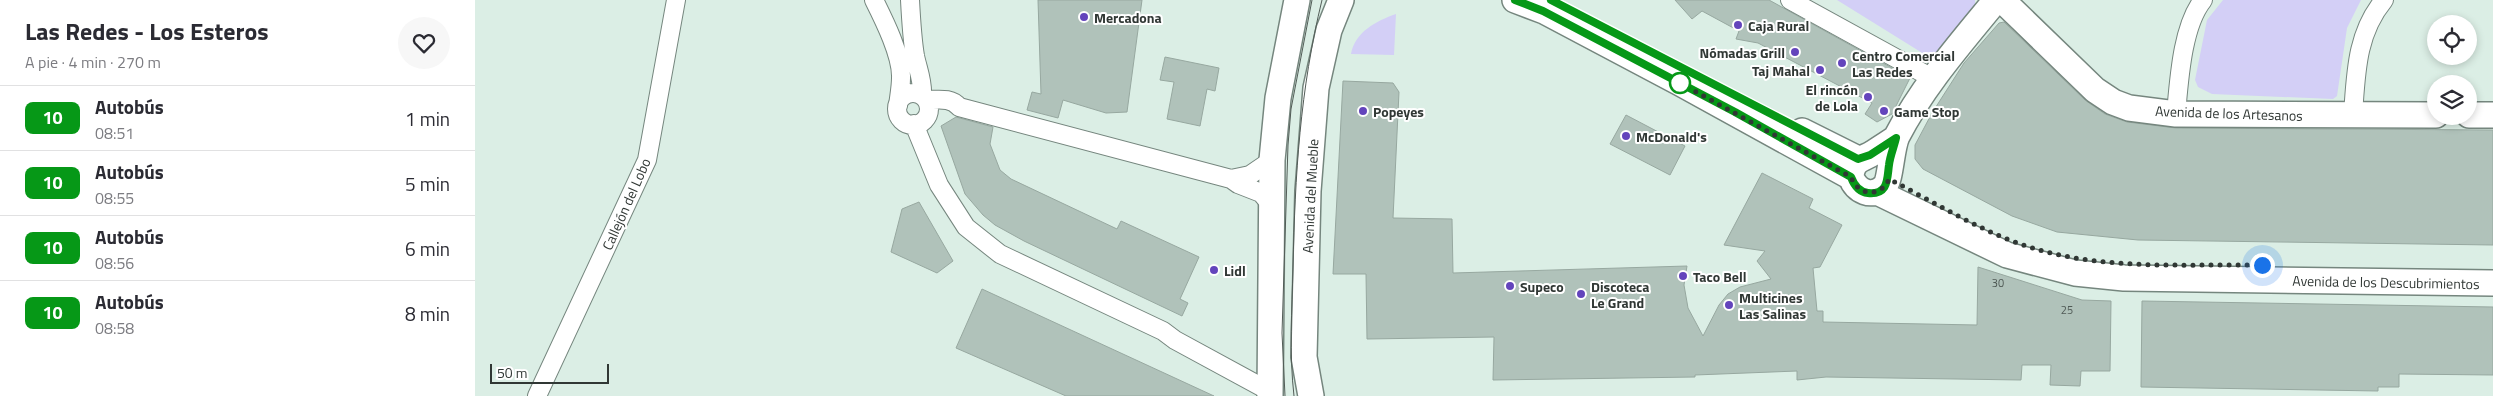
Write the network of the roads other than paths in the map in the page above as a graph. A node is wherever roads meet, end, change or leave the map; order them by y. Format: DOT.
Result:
graph roads {
  1 [pos="676,0"];
  2 [pos="874,0"];
  3 [pos="910,0"];
  4 [pos="1297,0"];
  5 [pos="1341,0"];
  6 [pos="1515,0"];
  7 [pos="1791,0"];
  8 [pos="1996,0"];
  9 [pos="2002,0"];
  10 [pos="2203,0"];
  11 [pos="2384,0"];
  12 [pos="1541,4"];
  13 [pos="911,31"];
  14 [pos="902,77"];
  15 [pos="1932,78"];
  16 [pos="924,98"];
  17 [pos="898,106"];
  18 [pos="959,107"];
  19 [pos="2176,114"];
  20 [pos="2353,115"];
  21 [pos="2427,115"];
  22 [pos="2477,115"];
  23 [pos="2493,115"];
  24 [pos="920,121"];
  25 [pos="1272,160"];
  26 [pos="1872,172"];
  27 [pos="1231,179"];
  28 [pos="1272,206"];
  29 [pos="2493,268"];
  30 [pos="2493,283"];
  31 [pos="1269,394"];
  32 [pos="537,396"];
  33 [pos="1311,396"];
  1 -- 32 [label="street, Callejón del Lobo"];
  2 -- 14 [label="street"];
  3 -- 13 [label="street"];
  4 -- 25 [label="main road"];
  5 -- 33 [label="main road, Avenida del Mueble"];
  6 -- 12 [label="main road, Avenida de los Descubrimientos"];
  7 -- 15 [label="street"];
  8 -- 15 [label="main road"];
  9 -- 19 [label="main road, Avenida de los Artesanos"];
  10 -- 19 [label="street"];
  11 -- 20 [label="street"];
  12 -- 26 [label="main road, Avenida de los Descubrimientos"];
  13 -- 14 [label="street"];
  13 -- 16 [label="street"];
  14 -- 17 [label="street"];
  15 -- 26 [label="main road"];
  16 -- 17 [label="street"];
  16 -- 18 [label="street"];
  16 -- 24 [label="street"];
  17 -- 24 [label="street"];
  18 -- 24 [label="street"];
  18 -- 27 [label="street"];
  19 -- 20 [label="main road, Avenida de los Artesanos"];
  20 -- 21 [label="main road, Avenida de los Artesanos"];
  22 -- 23 [label="main road"];
  24 -- 31 [label="street"];
  25 -- 27 [label="street"];
  25 -- 28 [label="main road"];
  26 -- 29 [label="main road, Avenida de los Descubrimientos"];
  26 -- 30 [label="main road, Avenida de los Descubrimientos"];
  27 -- 28 [label="street"];
  28 -- 31 [label="main road"];
}
